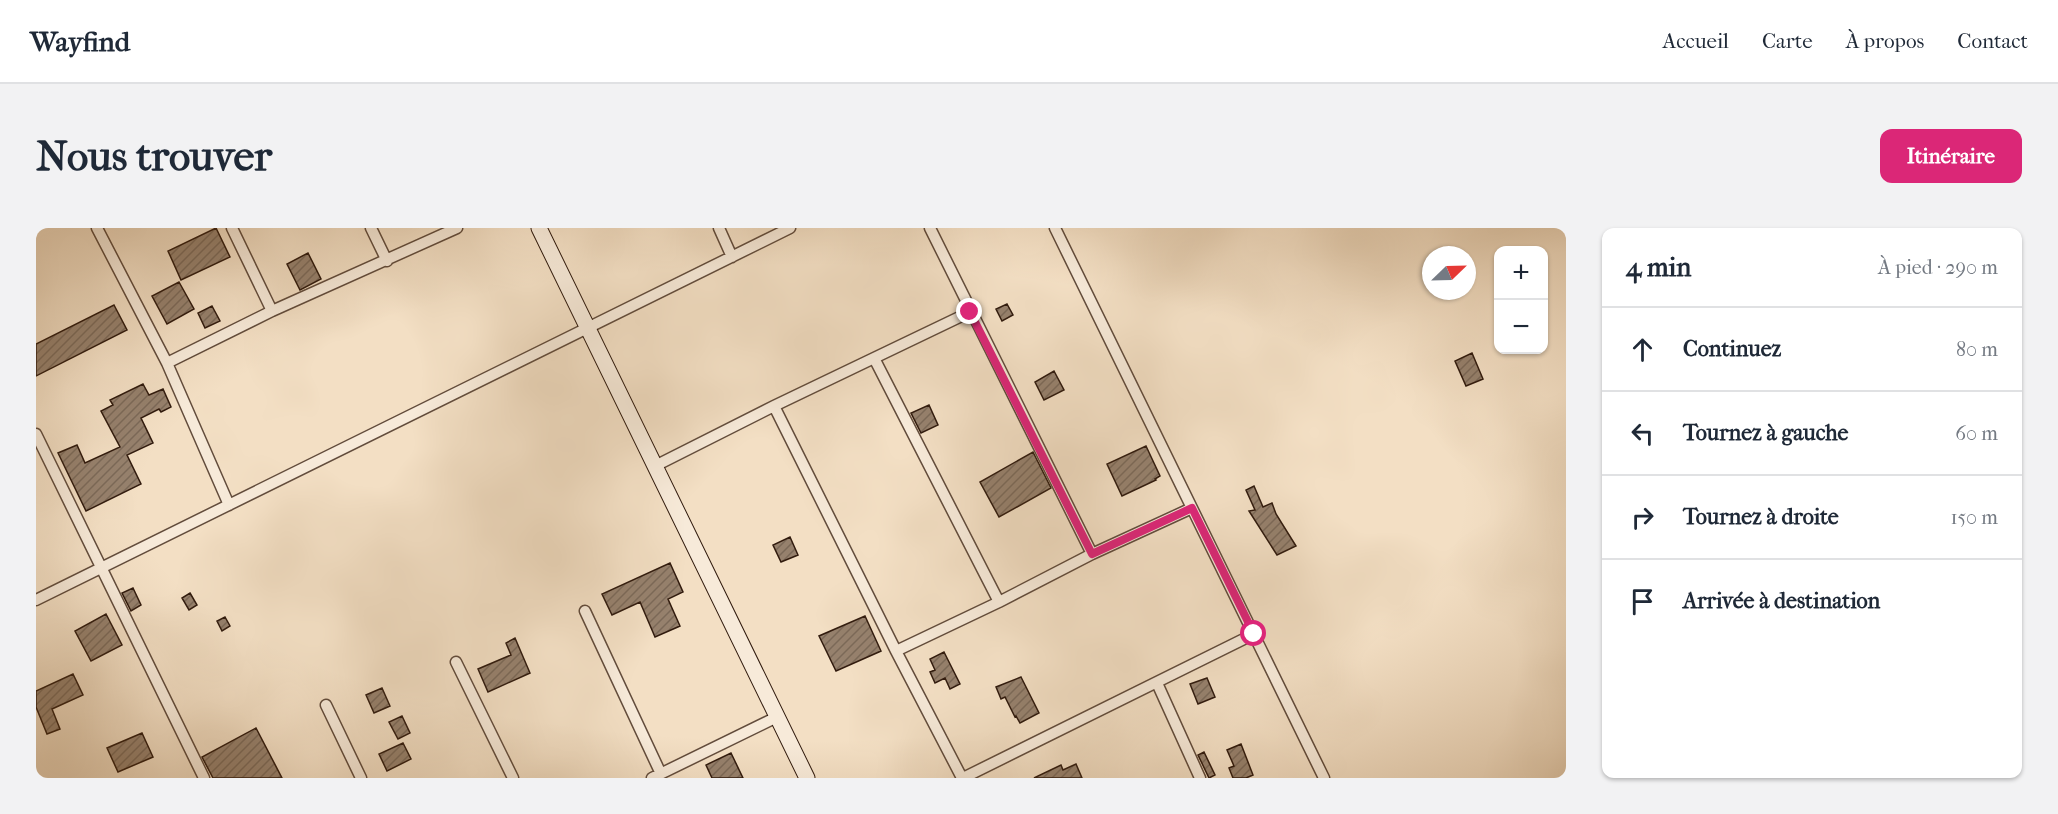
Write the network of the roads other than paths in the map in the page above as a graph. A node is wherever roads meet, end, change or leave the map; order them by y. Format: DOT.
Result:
graph roads {
  1 [pos="97,228"];
  2 [pos="231,228"];
  3 [pos="371,228"];
  4 [pos="457,228"];
  5 [pos="539,228"];
  6 [pos="719,228"];
  7 [pos="790,228"];
  8 [pos="930,228"];
  9 [pos="1055,228"];
  10 [pos="732,257"];
  11 [pos="387,261"];
  12 [pos="272,311"];
  13 [pos="970,312"];
  14 [pos="588,328"];
  15 [pos="874,358"];
  16 [pos="167,363"];
  17 [pos="774,406"];
  18 [pos="36,434"];
  19 [pos="655,466"];
  20 [pos="229,505"];
  21 [pos="1192,508"];
  22 [pos="1092,554"];
  23 [pos="102,568"];
  24 [pos="36,600"];
  25 [pos="999,602"];
  26 [pos="585,611"];
  27 [pos="1254,634"];
  28 [pos="896,651"];
  29 [pos="456,662"];
  30 [pos="1157,683"];
  31 [pos="326,705"];
  32 [pos="777,717"];
  33 [pos="656,776"];
  34 [pos="204,778"];
  35 [pos="361,778"];
  36 [pos="513,778"];
  37 [pos="807,778"];
  38 [pos="962,778"];
  39 [pos="1200,778"];
  40 [pos="1324,778"];
  1 -- 16 [label="street"];
  2 -- 12 [label="street"];
  3 -- 11 [label="street"];
  4 -- 11 [label="street"];
  5 -- 14 [label="street"];
  6 -- 10 [label="street"];
  7 -- 10 [label="street"];
  8 -- 13 [label="street"];
  9 -- 21 [label="street"];
  10 -- 14 [label="street"];
  11 -- 12 [label="street"];
  12 -- 16 [label="street"];
  13 -- 15 [label="street"];
  13 -- 22 [label="street"];
  14 -- 19 [label="street"];
  14 -- 20 [label="street"];
  15 -- 17 [label="street"];
  15 -- 25 [label="street"];
  16 -- 20 [label="street"];
  17 -- 19 [label="street"];
  17 -- 28 [label="street"];
  18 -- 23 [label="street"];
  19 -- 32 [label="street"];
  20 -- 23 [label="street"];
  21 -- 22 [label="street"];
  21 -- 27 [label="street"];
  22 -- 25 [label="street"];
  23 -- 24 [label="street"];
  23 -- 34 [label="street"];
  25 -- 28 [label="street"];
  26 -- 33 [label="street"];
  27 -- 30 [label="street"];
  27 -- 40 [label="street"];
  28 -- 38 [label="street"];
  29 -- 36 [label="street"];
  30 -- 38 [label="street"];
  30 -- 39 [label="street"];
  31 -- 35 [label="street"];
  32 -- 33 [label="street"];
  32 -- 37 [label="street"];
}
